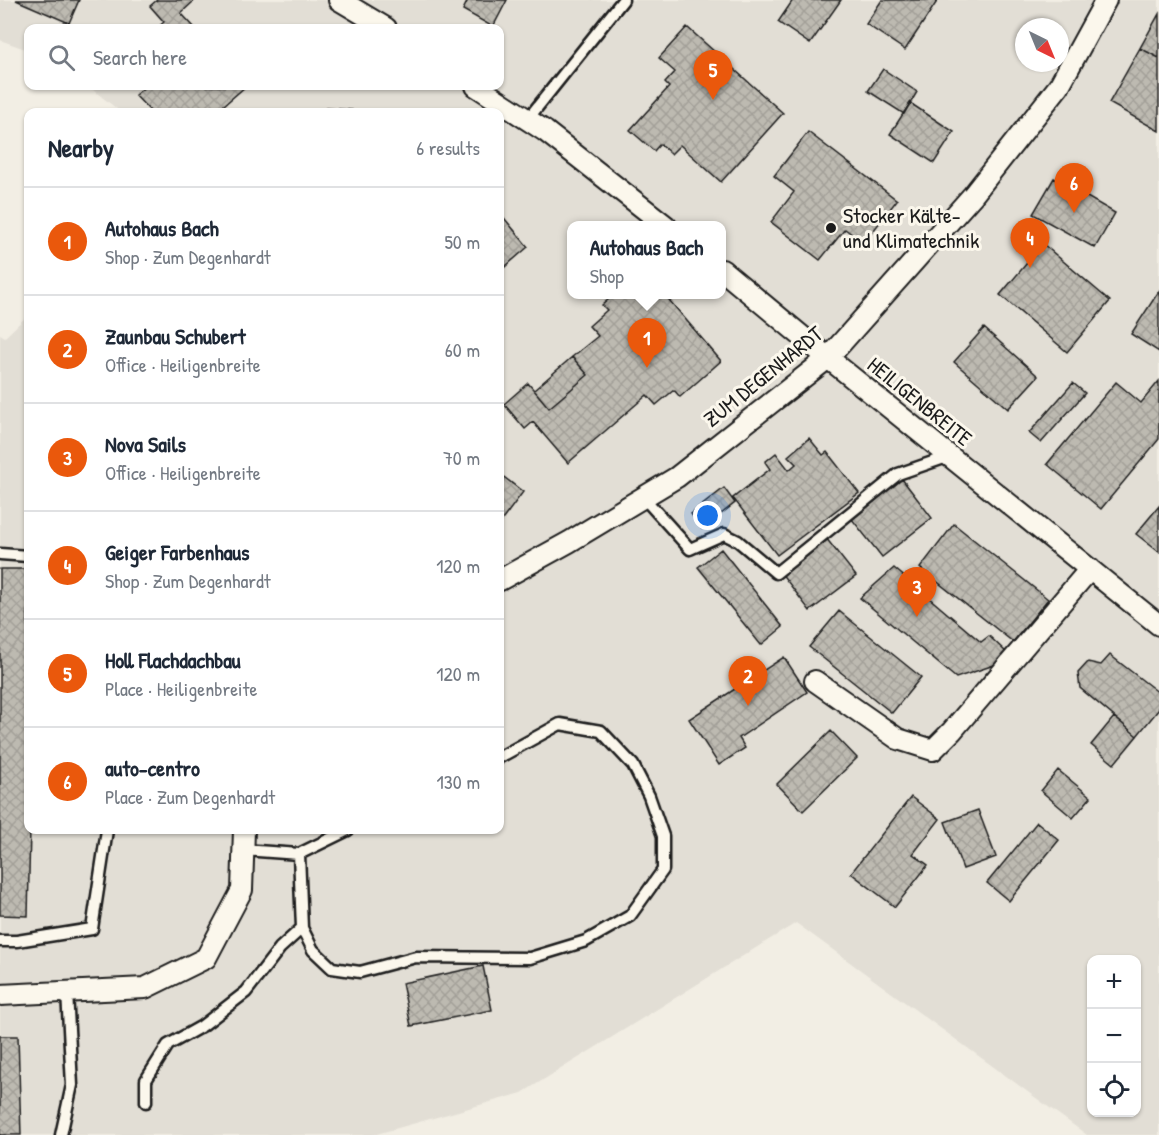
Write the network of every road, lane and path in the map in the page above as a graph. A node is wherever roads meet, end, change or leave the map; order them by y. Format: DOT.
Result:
graph roads {
  1 [pos="339,0"];
  2 [pos="623,0"];
  3 [pos="1106,0"];
  4 [pos="379,24"];
  5 [pos="482,90"];
  6 [pos="526,120"];
  7 [pos="661,221"];
  8 [pos="726,273"];
  9 [pos="828,358"];
  10 [pos="950,456"];
  11 [pos="643,497"];
  12 [pos="0,554"];
  13 [pos="24,556"];
  14 [pos="1090,569"];
  15 [pos="504,578"];
  16 [pos="1159,625"];
  17 [pos="815,681"];
  18 [pos="504,755"];
  19 [pos="106,834"];
  20 [pos="244,834"];
  21 [pos="340,834"];
  22 [pos="243,850"];
  23 [pos="299,854"];
  24 [pos="302,928"];
  25 [pos="0,941"];
  26 [pos="67,992"];
  27 [pos="0,995"];
  28 [pos="146,1102"];
  29 [pos="61,1135"];
  1 -- 4 [label="street"];
  2 -- 6 [label="lane"];
  3 -- 9 [label="street, ZUM DEGENHARDT"];
  5 -- 6 [label="street"];
  6 -- 7 [label="street"];
  8 -- 9 [label="street, HEILIGENBREITE"];
  9 -- 10 [label="street, HEILIGENBREITE"];
  9 -- 11 [label="street, ZUM DEGENHARDT"];
  10 -- 11 [label="lane"];
  10 -- 14 [label="street, HEILIGENBREITE"];
  11 -- 15 [label="street, ZUM DEGENHARDT"];
  12 -- 13 [label="lane"];
  14 -- 16 [label="street, HEILIGENBREITE"];
  14 -- 17 [label="street"];
  18 -- 24 [label="lane"];
  19 -- 25 [label="lane"];
  20 -- 22 [label="street"];
  21 -- 23 [label="lane"];
  22 -- 23 [label="lane"];
  22 -- 26 [label="street"];
  23 -- 24 [label="lane"];
  24 -- 28 [label="lane"];
  26 -- 27 [label="street"];
  26 -- 29 [label="lane"];
}
